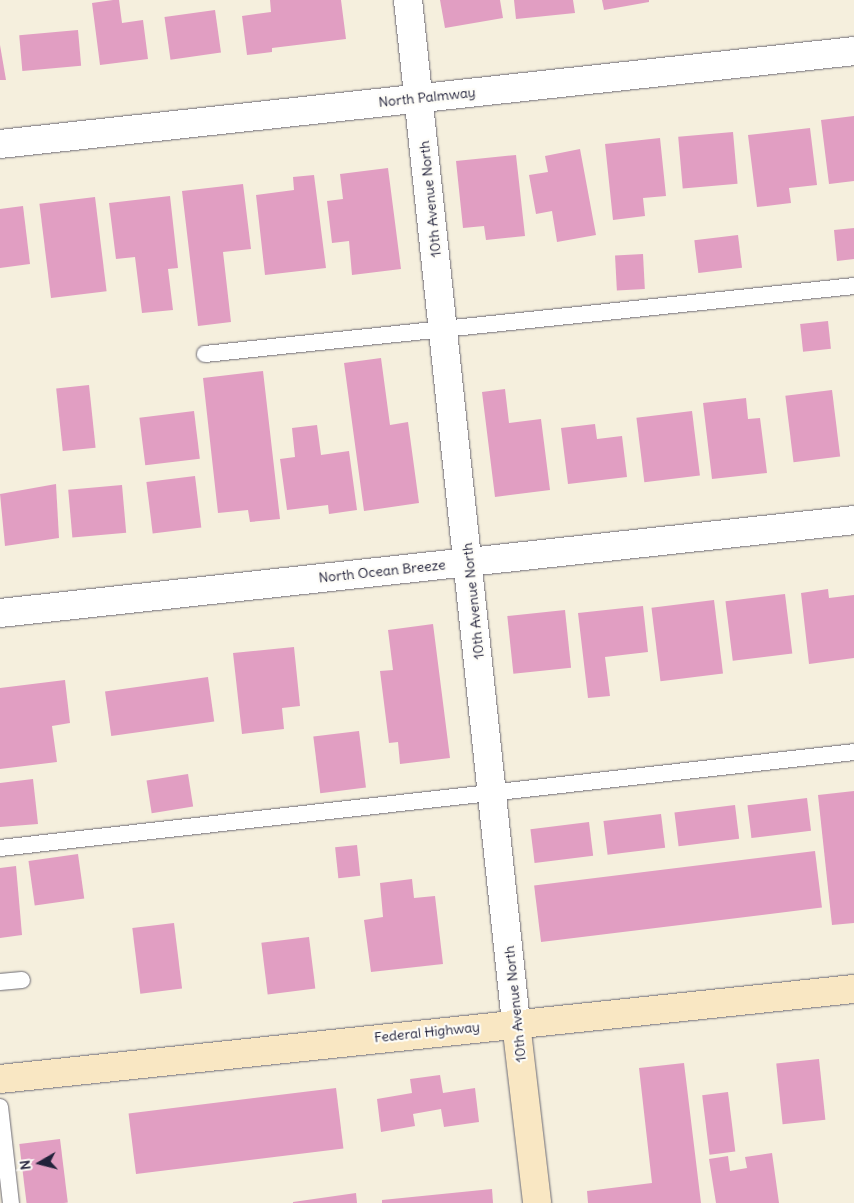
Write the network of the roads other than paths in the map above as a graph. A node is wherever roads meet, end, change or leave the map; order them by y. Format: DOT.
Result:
graph roads {
  1 [pos="408,0"];
  2 [pos="854,51"];
  3 [pos="419,98"];
  4 [pos="0,144"];
  5 [pos="854,286"];
  6 [pos="444,331"];
  7 [pos="205,354"];
  8 [pos="854,520"];
  9 [pos="469,562"];
  10 [pos="0,613"];
  11 [pos="854,752"];
  12 [pos="493,794"];
  13 [pos="0,848"];
  14 [pos="22,980"];
  15 [pos="0,982"];
  16 [pos="854,989"];
  17 [pos="516,1023"];
  18 [pos="0,1079"];
  19 [pos="0,1107"];
  20 [pos="11,1203"];
  21 [pos="537,1203"];
  1 -- 3 [label="street, 10th Avenue North"];
  2 -- 3 [label="street, North Palmway"];
  3 -- 4 [label="street, North Palmway"];
  3 -- 6 [label="street, 10th Avenue North"];
  5 -- 6 [label="lane"];
  6 -- 7 [label="lane"];
  6 -- 9 [label="street, 10th Avenue North"];
  8 -- 9 [label="street, North Ocean Breeze"];
  9 -- 10 [label="street, North Ocean Breeze"];
  9 -- 12 [label="street, 10th Avenue North"];
  11 -- 12 [label="lane"];
  12 -- 13 [label="lane"];
  12 -- 17 [label="street, 10th Avenue North"];
  14 -- 15 [label="lane"];
  16 -- 17 [label="main road, Federal Highway"];
  17 -- 18 [label="main road, Federal Highway"];
  17 -- 21 [label="main road, 10th Avenue North"];
  19 -- 20 [label="lane"];
}
